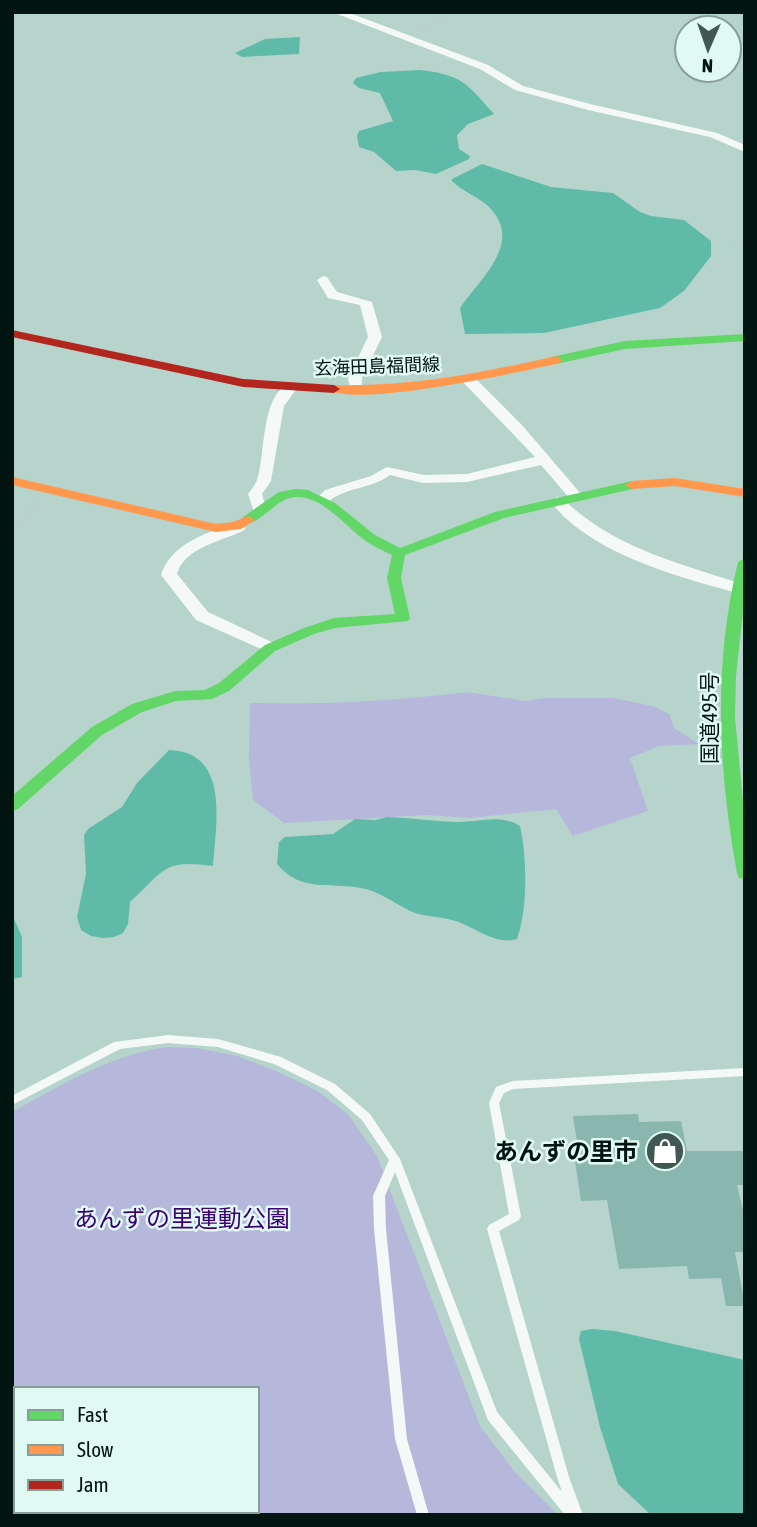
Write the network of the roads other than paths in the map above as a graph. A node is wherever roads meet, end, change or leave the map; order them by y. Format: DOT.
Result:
graph roads {
  1 [pos="337,12"];
  2 [pos="745,149"];
  3 [pos="323,280"];
  4 [pos="12,333"];
  5 [pos="745,337"];
  6 [pos="469,380"];
  7 [pos="290,387"];
  8 [pos="356,390"];
  9 [pos="542,460"];
  10 [pos="12,481"];
  11 [pos="745,493"];
  12 [pos="576,497"];
  13 [pos="323,499"];
  14 [pos="557,502"];
  15 [pos="260,512"];
  16 [pos="238,528"];
  17 [pos="399,553"];
  18 [pos="745,562"];
  19 [pos="741,589"];
  20 [pos="270,648"];
  21 [pos="12,805"];
  22 [pos="745,873"];
  23 [pos="745,1072"];
  24 [pos="12,1101"];
  25 [pos="394,1159"];
  26 [pos="423,1515"];
  27 [pos="575,1515"];
  1 -- 2 [label="street"];
  3 -- 8 [label="street"];
  4 -- 7 [label="main road, 玄海田島福間線"];
  5 -- 6 [label="main road, 玄海田島福間線"];
  6 -- 8 [label="main road, 玄海田島福間線"];
  6 -- 9 [label="street"];
  7 -- 8 [label="main road, 玄海田島福間線"];
  7 -- 15 [label="street"];
  9 -- 12 [label="street"];
  9 -- 13 [label="street"];
  10 -- 16 [label="main road"];
  11 -- 12 [label="main road"];
  12 -- 14 [label="main road"];
  13 -- 15 [label="main road"];
  13 -- 17 [label="main road"];
  14 -- 17 [label="main road"];
  14 -- 19 [label="street"];
  15 -- 16 [label="main road"];
  16 -- 20 [label="street"];
  17 -- 20 [label="main road"];
  18 -- 19 [label="main road, 国道495号"];
  19 -- 22 [label="main road, 国道495号"];
  20 -- 21 [label="main road"];
  23 -- 27 [label="lane"];
  24 -- 25 [label="lane"];
  25 -- 26 [label="lane"];
  25 -- 27 [label="lane"];
}
